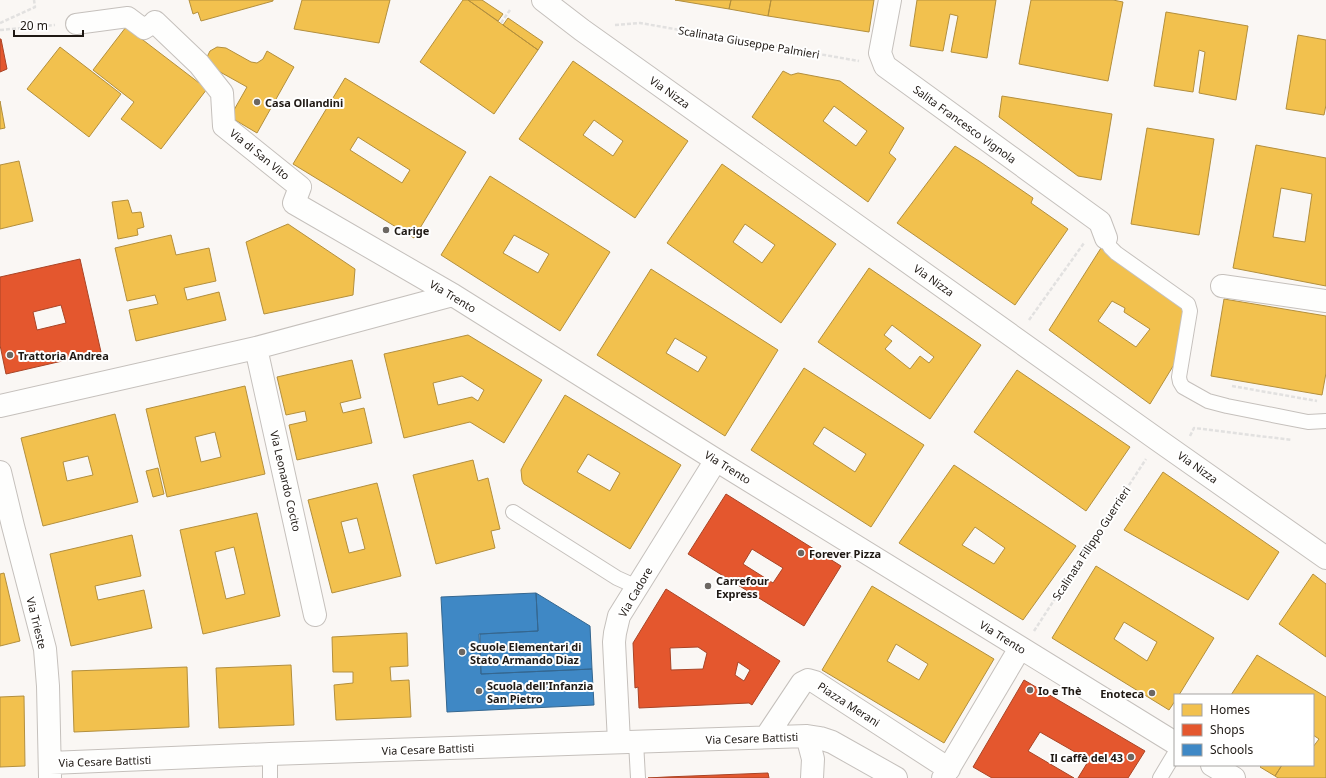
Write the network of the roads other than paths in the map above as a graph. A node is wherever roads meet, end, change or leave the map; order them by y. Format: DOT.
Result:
graph roads {
  1 [pos="543,0"];
  2 [pos="890,0"];
  3 [pos="155,22"];
  4 [pos="76,24"];
  5 [pos="300,187"];
  6 [pos="1103,230"];
  7 [pos="1222,286"];
  8 [pos="453,295"];
  9 [pos="1326,301"];
  10 [pos="256,348"];
  11 [pos="0,406"];
  12 [pos="1326,421"];
  13 [pos="716,460"];
  14 [pos="0,472"];
  15 [pos="513,512"];
  16 [pos="1326,558"];
  17 [pos="637,587"];
  18 [pos="315,615"];
  19 [pos="1026,640"];
  20 [pos="807,736"];
  21 [pos="766,737"];
  22 [pos="628,742"];
  23 [pos="1174,742"];
  24 [pos="270,754"];
  25 [pos="1174,755"];
  26 [pos="1214,766"];
  27 [pos="50,771"];
  28 [pos="946,773"];
  29 [pos="270,778"];
  30 [pos="638,778"];
  31 [pos="812,778"];
  32 [pos="896,778"];
  33 [pos="1160,778"];
  34 [pos="1234,778"];
  1 -- 16 [label="street, Via Nizza"];
  2 -- 6 [label="street, Salita Francesco Vignola"];
  3 -- 4 [label="street, Via di San Vito"];
  3 -- 5 [label="street, Via di San Vito"];
  5 -- 8 [label="street, Via Trento"];
  6 -- 12 [label="lane"];
  7 -- 9 [label="street"];
  8 -- 10 [label="street"];
  8 -- 13 [label="street, Via Trento"];
  10 -- 11 [label="street"];
  10 -- 18 [label="street, Via Leonardo Cocito"];
  13 -- 17 [label="street, Via Cadore"];
  13 -- 19 [label="street, Via Trento"];
  14 -- 27 [label="street, Via Trieste"];
  15 -- 17 [label="lane"];
  17 -- 22 [label="street, Via Cadore"];
  19 -- 23 [label="street, Via Trento"];
  19 -- 28 [label="street, Piazza Merani"];
  20 -- 21 [label="street, Via Cesare Battisti"];
  20 -- 31 [label="street"];
  20 -- 32 [label="street"];
  21 -- 22 [label="street, Via Cesare Battisti"];
  21 -- 28 [label="street, Piazza Merani"];
  22 -- 24 [label="street, Via Cesare Battisti"];
  22 -- 30 [label="lane"];
  24 -- 27 [label="street, Via Cesare Battisti"];
  24 -- 29 [label="lane"];
  25 -- 33 [label="lane"];
  26 -- 34 [label="street"];
}
